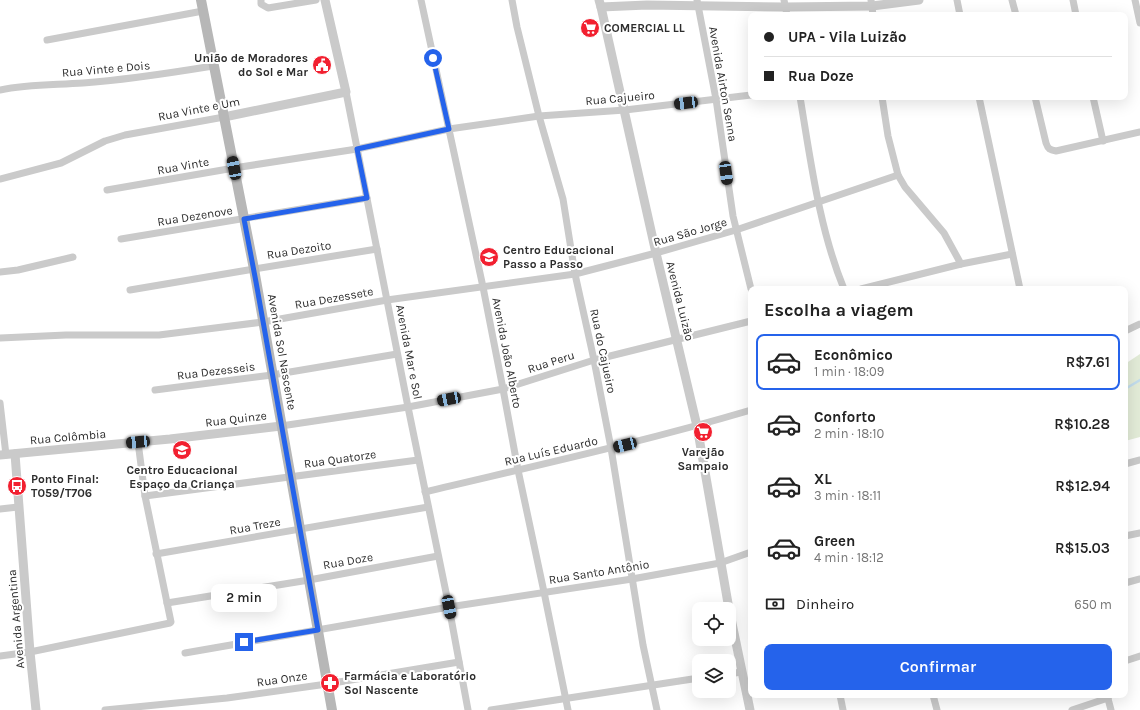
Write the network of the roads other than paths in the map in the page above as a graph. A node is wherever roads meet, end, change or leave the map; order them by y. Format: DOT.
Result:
graph roads {
  1 [pos="201,0"];
  2 [pos="261,0"];
  3 [pos="316,0"];
  4 [pos="325,0"];
  5 [pos="421,0"];
  6 [pos="512,0"];
  7 [pos="919,0"];
  8 [pos="957,0"];
  9 [pos="1012,0"];
  10 [pos="1073,0"];
  11 [pos="1135,0"];
  12 [pos="600,3"];
  13 [pos="698,3"];
  14 [pos="785,7"];
  15 [pos="872,7"];
  16 [pos="203,11"];
  17 [pos="959,12"];
  18 [pos="1015,12"];
  19 [pos="1075,12"];
  20 [pos="1140,23"];
  21 [pos="47,40"];
  22 [pos="214,66"];
  23 [pos="0,90"];
  24 [pos="346,92"];
  25 [pos="748,95"];
  26 [pos="716,99"];
  27 [pos="801,100"];
  28 [pos="882,100"];
  29 [pos="980,100"];
  30 [pos="1036,100"];
  31 [pos="1094,100"];
  32 [pos="625,110"];
  33 [pos="539,116"];
  34 [pos="224,117"];
  35 [pos="449,129"];
  36 [pos="1140,132"];
  37 [pos="1103,141"];
  38 [pos="357,149"];
  39 [pos="234,168"];
  40 [pos="898,175"];
  41 [pos="0,179"];
  42 [pos="107,190"];
  43 [pos="367,198"];
  44 [pos="818,202"];
  45 [pos="244,219"];
  46 [pos="736,230"];
  47 [pos="121,239"];
  48 [pos="377,249"];
  49 [pos="656,253"];
  50 [pos="1012,254"];
  51 [pos="72,257"];
  52 [pos="962,264"];
  53 [pos="254,269"];
  54 [pos="0,272"];
  55 [pos="575,274"];
  56 [pos="750,286"];
  57 [pos="843,286"];
  58 [pos="873,286"];
  59 [pos="1019,286"];
  60 [pos="483,287"];
  61 [pos="130,290"];
  62 [pos="387,300"];
  63 [pos="263,322"];
  64 [pos="748,322"];
  65 [pos="1140,324"];
  66 [pos="1128,330"];
  67 [pos="0,338"];
  68 [pos="677,339"];
  69 [pos="397,354"];
  70 [pos="594,360"];
  71 [pos="272,375"];
  72 [pos="503,389"];
  73 [pos="155,390"];
  74 [pos="0,404"];
  75 [pos="408,407"];
  76 [pos="748,411"];
  77 [pos="282,426"];
  78 [pos="697,426"];
  79 [pos="138,442"];
  80 [pos="611,448"];
  81 [pos="7,455"];
  82 [pos="418,460"];
  83 [pos="1140,460"];
  84 [pos="1128,463"];
  85 [pos="518,470"];
  86 [pos="290,477"];
  87 [pos="425,492"];
  88 [pos="145,496"];
  89 [pos="18,507"];
  90 [pos="428,507"];
  91 [pos="0,509"];
  92 [pos="300,529"];
  93 [pos="1140,533"];
  94 [pos="1128,535"];
  95 [pos="748,553"];
  96 [pos="156,554"];
  97 [pos="438,556"];
  98 [pos="720,563"];
  99 [pos="632,578"];
  100 [pos="1140,579"];
  101 [pos="309,580"];
  102 [pos="1128,583"];
  103 [pos="544,592"];
  104 [pos="728,602"];
  105 [pos="167,603"];
  106 [pos="449,607"];
  107 [pos="318,630"];
  108 [pos="736,646"];
  109 [pos="30,652"];
  110 [pos="185,653"];
  111 [pos="0,656"];
  112 [pos="1140,656"];
  113 [pos="1128,660"];
  114 [pos="459,662"];
  115 [pos="741,672"];
  116 [pos="736,673"];
  117 [pos="692,679"];
  118 [pos="327,684"];
  119 [pos="651,685"];
  120 [pos="841,698"];
  121 [pos="934,698"];
  122 [pos="1102,698"];
  123 [pos="1108,698"];
  124 [pos="566,699"];
  125 [pos="36,710"];
  126 [pos="106,710"];
  127 [pos="332,710"];
  128 [pos="468,710"];
  129 [pos="491,710"];
  130 [pos="568,710"];
  131 [pos="657,710"];
  132 [pos="750,710"];
  133 [pos="843,710"];
  134 [pos="936,710"];
  135 [pos="1072,710"];
  136 [pos="1111,710"];
  1 -- 16 [label="main road, Avenida Sol Nascente"];
  2 -- 3 [label="street"];
  4 -- 24 [label="street, Avenida Mar e Sol"];
  5 -- 35 [label="street, Avenida João Alberto"];
  6 -- 33 [label="street, Rua do Cajueiro"];
  7 -- 15 [label="street"];
  8 -- 17 [label="street"];
  9 -- 18 [label="street"];
  10 -- 19 [label="street"];
  11 -- 20 [label="street"];
  12 -- 13 [label="street"];
  12 -- 32 [label="street, Avenida Luizão"];
  13 -- 14 [label="street"];
  13 -- 26 [label="street, Avenida Airton Senna"];
  14 -- 15 [label="street"];
  16 -- 21 [label="street"];
  16 -- 22 [label="main road, Avenida Sol Nascente"];
  22 -- 23 [label="street, Rua Vinte e Dois"];
  22 -- 34 [label="main road, Avenida Sol Nascente"];
  24 -- 34 [label="street, Rua Vinte e Um"];
  24 -- 38 [label="street, Avenida Mar e Sol"];
  25 -- 26 [label="street, Rua Cajueiro"];
  26 -- 32 [label="street, Rua Cajueiro"];
  26 -- 46 [label="street, Avenida Airton Senna"];
  27 -- 44 [label="street"];
  28 -- 40 [label="street"];
  29 -- 50 [label="street"];
  30 -- 37 [label="street"];
  31 -- 37 [label="street"];
  32 -- 33 [label="street, Rua Cajueiro"];
  32 -- 49 [label="street, Avenida Luizão"];
  33 -- 35 [label="street, Rua Cajueiro"];
  33 -- 55 [label="street, Rua do Cajueiro"];
  34 -- 39 [label="main road, Avenida Sol Nascente"];
  34 -- 41 [label="street, Rua Vinte e Um"];
  35 -- 38 [label="street, Rua Vinte"];
  35 -- 60 [label="street, Avenida João Alberto"];
  36 -- 37 [label="street"];
  38 -- 39 [label="street, Rua Vinte"];
  38 -- 43 [label="street, Avenida Mar e Sol"];
  39 -- 42 [label="street, Rua Vinte"];
  39 -- 45 [label="main road, Avenida Sol Nascente"];
  40 -- 44 [label="street, Rua São Jorge"];
  40 -- 52 [label="street"];
  43 -- 45 [label="street, Rua Dezenove"];
  43 -- 48 [label="street, Avenida Mar e Sol"];
  44 -- 46 [label="street, Rua São Jorge"];
  44 -- 57 [label="street"];
  45 -- 47 [label="street, Rua Dezenove"];
  45 -- 53 [label="main road, Avenida Sol Nascente"];
  46 -- 49 [label="street, Rua São Jorge"];
  46 -- 56 [label="street, Avenida Airton Senna"];
  48 -- 53 [label="street, Rua Dezoito"];
  48 -- 62 [label="street, Avenida Mar e Sol"];
  49 -- 55 [label="street, Rua São Jorge"];
  49 -- 68 [label="street, Avenida Luizão"];
  50 -- 52 [label="street"];
  50 -- 59 [label="street"];
  51 -- 54 [label="street"];
  52 -- 58 [label="street"];
  53 -- 61 [label="street, Rua Dezoito"];
  53 -- 63 [label="main road, Avenida Sol Nascente"];
  55 -- 60 [label="street, Rua São Jorge"];
  55 -- 70 [label="street, Rua do Cajueiro"];
  60 -- 62 [label="street, Rua Dezessete"];
  60 -- 72 [label="street, Avenida João Alberto"];
  62 -- 63 [label="street, Rua Dezessete"];
  62 -- 69 [label="street, Avenida Mar e Sol"];
  63 -- 67 [label="street, Rua Dezessete"];
  63 -- 71 [label="main road, Avenida Sol Nascente"];
  64 -- 68 [label="street, Rua Peru"];
  65 -- 66 [label="street"];
  68 -- 70 [label="street, Rua Peru"];
  68 -- 78 [label="street, Avenida Luizão"];
  69 -- 71 [label="street, Rua Dezesseis"];
  69 -- 75 [label="street, Avenida Mar e Sol"];
  70 -- 72 [label="street, Rua Peru"];
  70 -- 80 [label="street, Rua do Cajueiro"];
  71 -- 73 [label="street, Rua Dezesseis"];
  71 -- 77 [label="main road, Avenida Sol Nascente"];
  72 -- 75 [label="street, Rua Peru"];
  72 -- 85 [label="street, Avenida João Alberto"];
  74 -- 81 [label="street, Avenida Argentina"];
  75 -- 77 [label="street, Rua Quinze"];
  75 -- 82 [label="street, Avenida Mar e Sol"];
  76 -- 78 [label="street, Rua Luís Eduardo"];
  77 -- 79 [label="street, Rua Quinze"];
  77 -- 86 [label="main road, Avenida Sol Nascente"];
  78 -- 80 [label="street, Rua Luís Eduardo"];
  78 -- 98 [label="street, Avenida Luizão"];
  79 -- 81 [label="street, Rua Colômbia"];
  79 -- 88 [label="street"];
  80 -- 85 [label="street, Rua Luís Eduardo"];
  80 -- 99 [label="street, Rua do Cajueiro"];
  81 -- 89 [label="street, Avenida Argentina"];
  82 -- 86 [label="street, Rua Quatorze"];
  82 -- 87 [label="street, Avenida Mar e Sol"];
  83 -- 84 [label="street"];
  85 -- 87 [label="street, Rua Luís Eduardo"];
  85 -- 103 [label="street, Avenida João Alberto"];
  86 -- 88 [label="street, Rua Quatorze"];
  86 -- 92 [label="main road, Avenida Sol Nascente"];
  87 -- 90 [label="street, Avenida Mar e Sol"];
  88 -- 96 [label="street"];
  89 -- 91 [label="street"];
  89 -- 109 [label="street, Avenida Argentina"];
  90 -- 92 [label="street, Rua Treze"];
  90 -- 97 [label="street, Avenida Mar e Sol"];
  92 -- 96 [label="street, Rua Treze"];
  92 -- 101 [label="main road, Avenida Sol Nascente"];
  93 -- 94 [label="street"];
  95 -- 98 [label="street, Rua Santo Antônio"];
  96 -- 105 [label="street"];
  97 -- 101 [label="street, Rua Doze"];
  97 -- 106 [label="street, Avenida Mar e Sol"];
  98 -- 99 [label="street, Rua Santo Antônio"];
  98 -- 104 [label="street, Avenida Luizão"];
  99 -- 103 [label="street, Rua Santo Antônio"];
  99 -- 119 [label="street, Rua do Cajueiro"];
  100 -- 102 [label="street"];
  101 -- 105 [label="street, Rua Doze"];
  101 -- 107 [label="main road, Avenida Sol Nascente"];
  103 -- 106 [label="street, Rua Santo Antônio"];
  103 -- 124 [label="street, Avenida João Alberto"];
  105 -- 109 [label="street"];
  106 -- 107 [label="street"];
  106 -- 114 [label="street, Avenida Mar e Sol"];
  107 -- 110 [label="street"];
  107 -- 118 [label="main road, Avenida Sol Nascente"];
  108 -- 115 [label="street, Avenida Luizão"];
  109 -- 111 [label="street"];
  109 -- 125 [label="street, Avenida Argentina"];
  112 -- 113 [label="street"];
  114 -- 118 [label="street, Rua Onze"];
  114 -- 128 [label="street, Avenida Mar e Sol"];
  115 -- 116 [label="street"];
  115 -- 132 [label="street, Avenida Luizão"];
  117 -- 119 [label="street"];
  118 -- 126 [label="street, Rua Onze"];
  118 -- 127 [label="main road, Avenida Sol Nascente"];
  119 -- 124 [label="street"];
  119 -- 131 [label="street, Rua do Cajueiro"];
  120 -- 133 [label="street"];
  121 -- 134 [label="street"];
  122 -- 135 [label="street"];
  123 -- 136 [label="street"];
  124 -- 129 [label="street"];
  124 -- 130 [label="street, Avenida João Alberto"];
}
